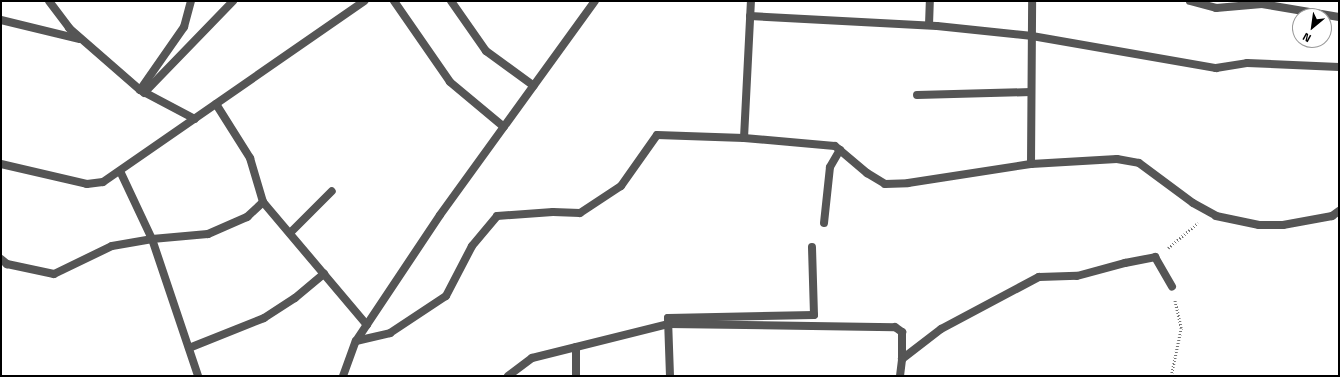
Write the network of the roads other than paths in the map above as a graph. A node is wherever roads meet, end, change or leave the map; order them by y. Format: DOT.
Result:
graph roads {
  1 [pos="49,1"];
  2 [pos="191,1"];
  3 [pos="233,1"];
  4 [pos="364,1"];
  5 [pos="394,1"];
  6 [pos="451,1"];
  7 [pos="595,1"];
  8 [pos="751,1"];
  9 [pos="930,1"];
  10 [pos="1032,1"];
  11 [pos="1190,1"];
  12 [pos="750,16"];
  13 [pos="1339,17"];
  14 [pos="1,20"];
  15 [pos="929,25"];
  16 [pos="1032,36"];
  17 [pos="80,39"];
  18 [pos="1339,67"];
  19 [pos="534,86"];
  20 [pos="142,92"];
  21 [pos="1031,92"];
  22 [pos="917,95"];
  23 [pos="216,104"];
  24 [pos="195,118"];
  25 [pos="504,127"];
  26 [pos="744,138"];
  27 [pos="840,150"];
  28 [pos="1,164"];
  29 [pos="1031,164"];
  30 [pos="120,171"];
  31 [pos="332,191"];
  32 [pos="263,202"];
  33 [pos="1339,211"];
  34 [pos="824,223"];
  35 [pos="290,233"];
  36 [pos="152,239"];
  37 [pos="812,247"];
  38 [pos="1,259"];
  39 [pos="324,274"];
  40 [pos="1172,287"];
  41 [pos="668,324"];
  42 [pos="367,325"];
  43 [pos="356,342"];
  44 [pos="576,347"];
  45 [pos="189,348"];
  46 [pos="902,359"];
  47 [pos="198,376"];
  48 [pos="343,376"];
  49 [pos="508,376"];
  50 [pos="576,376"];
  51 [pos="670,376"];
  52 [pos="900,376"];
  1 -- 17 [label="street"];
  2 -- 20 [label="street"];
  3 -- 20 [label="street"];
  4 -- 23 [label="street"];
  5 -- 25 [label="street"];
  6 -- 19 [label="street"];
  7 -- 19 [label="street"];
  8 -- 12 [label="street"];
  9 -- 15 [label="street"];
  10 -- 16 [label="street"];
  11 -- 13 [label="street"];
  12 -- 15 [label="street"];
  12 -- 26 [label="street"];
  14 -- 17 [label="street"];
  15 -- 16 [label="street"];
  16 -- 18 [label="street"];
  16 -- 21 [label="street"];
  17 -- 20 [label="street"];
  19 -- 25 [label="street"];
  20 -- 24 [label="street"];
  21 -- 22 [label="street"];
  21 -- 29 [label="street"];
  23 -- 24 [label="street"];
  23 -- 32 [label="street"];
  24 -- 30 [label="street"];
  25 -- 42 [label="street"];
  26 -- 27 [label="street"];
  26 -- 43 [label="street"];
  27 -- 29 [label="street"];
  27 -- 34 [label="street"];
  28 -- 30 [label="street"];
  29 -- 33 [label="street"];
  30 -- 36 [label="street"];
  31 -- 35 [label="street"];
  32 -- 35 [label="street"];
  32 -- 36 [label="street"];
  35 -- 39 [label="street"];
  36 -- 38 [label="street"];
  36 -- 45 [label="street"];
  37 -- 41 [label="street"];
  39 -- 42 [label="street"];
  39 -- 45 [label="street"];
  40 -- 46 [label="street"];
  41 -- 44 [label="street"];
  41 -- 46 [label="street"];
  41 -- 51 [label="street"];
  42 -- 43 [label="street"];
  43 -- 48 [label="street"];
  44 -- 49 [label="street"];
  44 -- 50 [label="street"];
  45 -- 47 [label="street"];
  46 -- 52 [label="street"];
}
